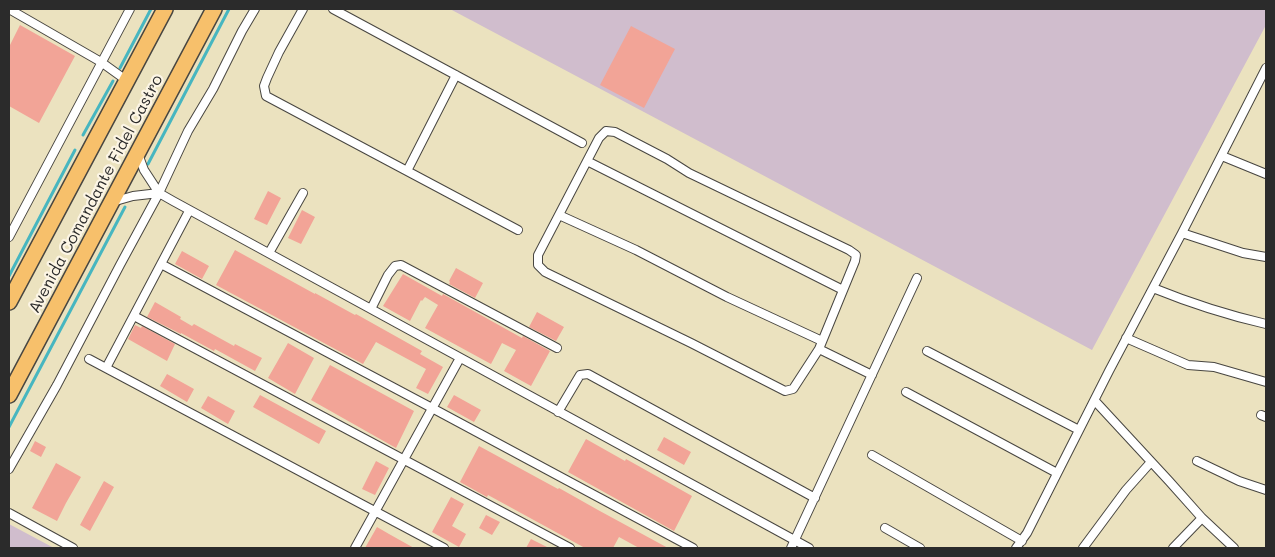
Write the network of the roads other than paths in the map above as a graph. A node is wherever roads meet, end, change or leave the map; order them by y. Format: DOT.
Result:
graph roads {
  1 [pos="9,9"];
  2 [pos="130,9"];
  3 [pos="164,9"];
  4 [pos="214,9"];
  5 [pos="255,9"];
  6 [pos="303,9"];
  7 [pos="333,9"];
  8 [pos="101,62"];
  9 [pos="1266,68"];
  10 [pos="456,75"];
  11 [pos="126,80"];
  12 [pos="582,143"];
  13 [pos="137,153"];
  14 [pos="1222,156"];
  15 [pos="587,161"];
  16 [pos="406,171"];
  17 [pos="1266,174"];
  18 [pos="159,193"];
  19 [pos="303,193"];
  20 [pos="112,202"];
  21 [pos="189,211"];
  22 [pos="559,215"];
  23 [pos="518,230"];
  24 [pos="1182,233"];
  25 [pos="9,237"];
  26 [pos="269,253"];
  27 [pos="1266,257"];
  28 [pos="161,264"];
  29 [pos="917,278"];
  30 [pos="1153,288"];
  31 [pos="843,290"];
  32 [pos="9,302"];
  33 [pos="371,309"];
  34 [pos="134,316"];
  35 [pos="1266,324"];
  36 [pos="1126,338"];
  37 [pos="822,341"];
  38 [pos="556,348"];
  39 [pos="818,349"];
  40 [pos="927,351"];
  41 [pos="460,358"];
  42 [pos="89,359"];
  43 [pos="106,368"];
  44 [pos="872,375"];
  45 [pos="1266,382"];
  46 [pos="906,392"];
  47 [pos="9,395"];
  48 [pos="1095,401"];
  49 [pos="432,408"];
  50 [pos="558,412"];
  51 [pos="1079,430"];
  52 [pos="872,455"];
  53 [pos="403,460"];
  54 [pos="1197,461"];
  55 [pos="1151,462"];
  56 [pos="9,470"];
  57 [pos="1057,474"];
  58 [pos="1266,490"];
  59 [pos="815,498"];
  60 [pos="374,512"];
  61 [pos="9,513"];
  62 [pos="1202,518"];
  63 [pos="885,528"];
  64 [pos="427,540"];
  65 [pos="795,540"];
  66 [pos="1022,540"];
  67 [pos="73,548"];
  68 [pos="355,548"];
  69 [pos="422,548"];
  70 [pos="444,548"];
  71 [pos="570,548"];
  72 [pos="693,548"];
  73 [pos="791,548"];
  74 [pos="809,548"];
  75 [pos="920,548"];
  76 [pos="1016,548"];
  77 [pos="1083,548"];
  78 [pos="1173,548"];
  79 [pos="1234,548"];
  1 -- 8 [label="street"];
  2 -- 8 [label="street"];
  3 -- 11 [label="highway, Avenida Comandante Fidel Castro"];
  4 -- 13 [label="highway, Avenida Comandante Fidel Castro"];
  5 -- 18 [label="street"];
  6 -- 16 [label="street"];
  7 -- 10 [label="street"];
  8 -- 11 [label="street"];
  8 -- 25 [label="street"];
  9 -- 14 [label="street"];
  10 -- 12 [label="street"];
  10 -- 16 [label="street"];
  11 -- 32 [label="highway, Avenida Comandante Fidel Castro"];
  13 -- 18 [label="street"];
  13 -- 20 [label="highway, Avenida Comandante Fidel Castro"];
  14 -- 17 [label="street"];
  14 -- 24 [label="street"];
  15 -- 22 [label="street"];
  15 -- 31 [label="street"];
  15 -- 31 [label="street"];
  16 -- 23 [label="street"];
  18 -- 20 [label="street"];
  18 -- 21 [label="street"];
  18 -- 56 [label="street"];
  19 -- 26 [label="street"];
  20 -- 47 [label="highway, Avenida Comandante Fidel Castro"];
  21 -- 26 [label="street"];
  21 -- 28 [label="street"];
  22 -- 37 [label="street"];
  22 -- 39 [label="street"];
  24 -- 27 [label="street"];
  24 -- 30 [label="street"];
  26 -- 33 [label="street"];
  28 -- 34 [label="street"];
  28 -- 49 [label="street"];
  29 -- 44 [label="street"];
  30 -- 35 [label="street"];
  30 -- 36 [label="street"];
  31 -- 37 [label="street"];
  33 -- 38 [label="street"];
  33 -- 41 [label="street"];
  34 -- 43 [label="street"];
  34 -- 53 [label="street"];
  36 -- 45 [label="street"];
  36 -- 48 [label="street"];
  37 -- 39 [label="street"];
  39 -- 44 [label="street"];
  40 -- 51 [label="street"];
  41 -- 49 [label="street"];
  41 -- 50 [label="street"];
  42 -- 43 [label="street"];
  43 -- 60 [label="street"];
  44 -- 59 [label="street"];
  46 -- 57 [label="street"];
  48 -- 51 [label="street"];
  48 -- 55 [label="street"];
  49 -- 53 [label="street"];
  49 -- 72 [label="street"];
  50 -- 59 [label="street"];
  50 -- 65 [label="street"];
  51 -- 57 [label="street"];
  52 -- 66 [label="street"];
  53 -- 60 [label="street"];
  53 -- 71 [label="street"];
  54 -- 58 [label="street"];
  55 -- 62 [label="street"];
  55 -- 77 [label="street"];
  57 -- 66 [label="street"];
  59 -- 65 [label="street"];
  60 -- 64 [label="street"];
  60 -- 68 [label="street"];
  61 -- 67 [label="street"];
  62 -- 78 [label="street"];
  62 -- 79 [label="street"];
  63 -- 75 [label="street"];
  64 -- 69 [label="street"];
  64 -- 70 [label="street"];
  65 -- 73 [label="street"];
  65 -- 74 [label="street"];
  66 -- 76 [label="street"];
}
